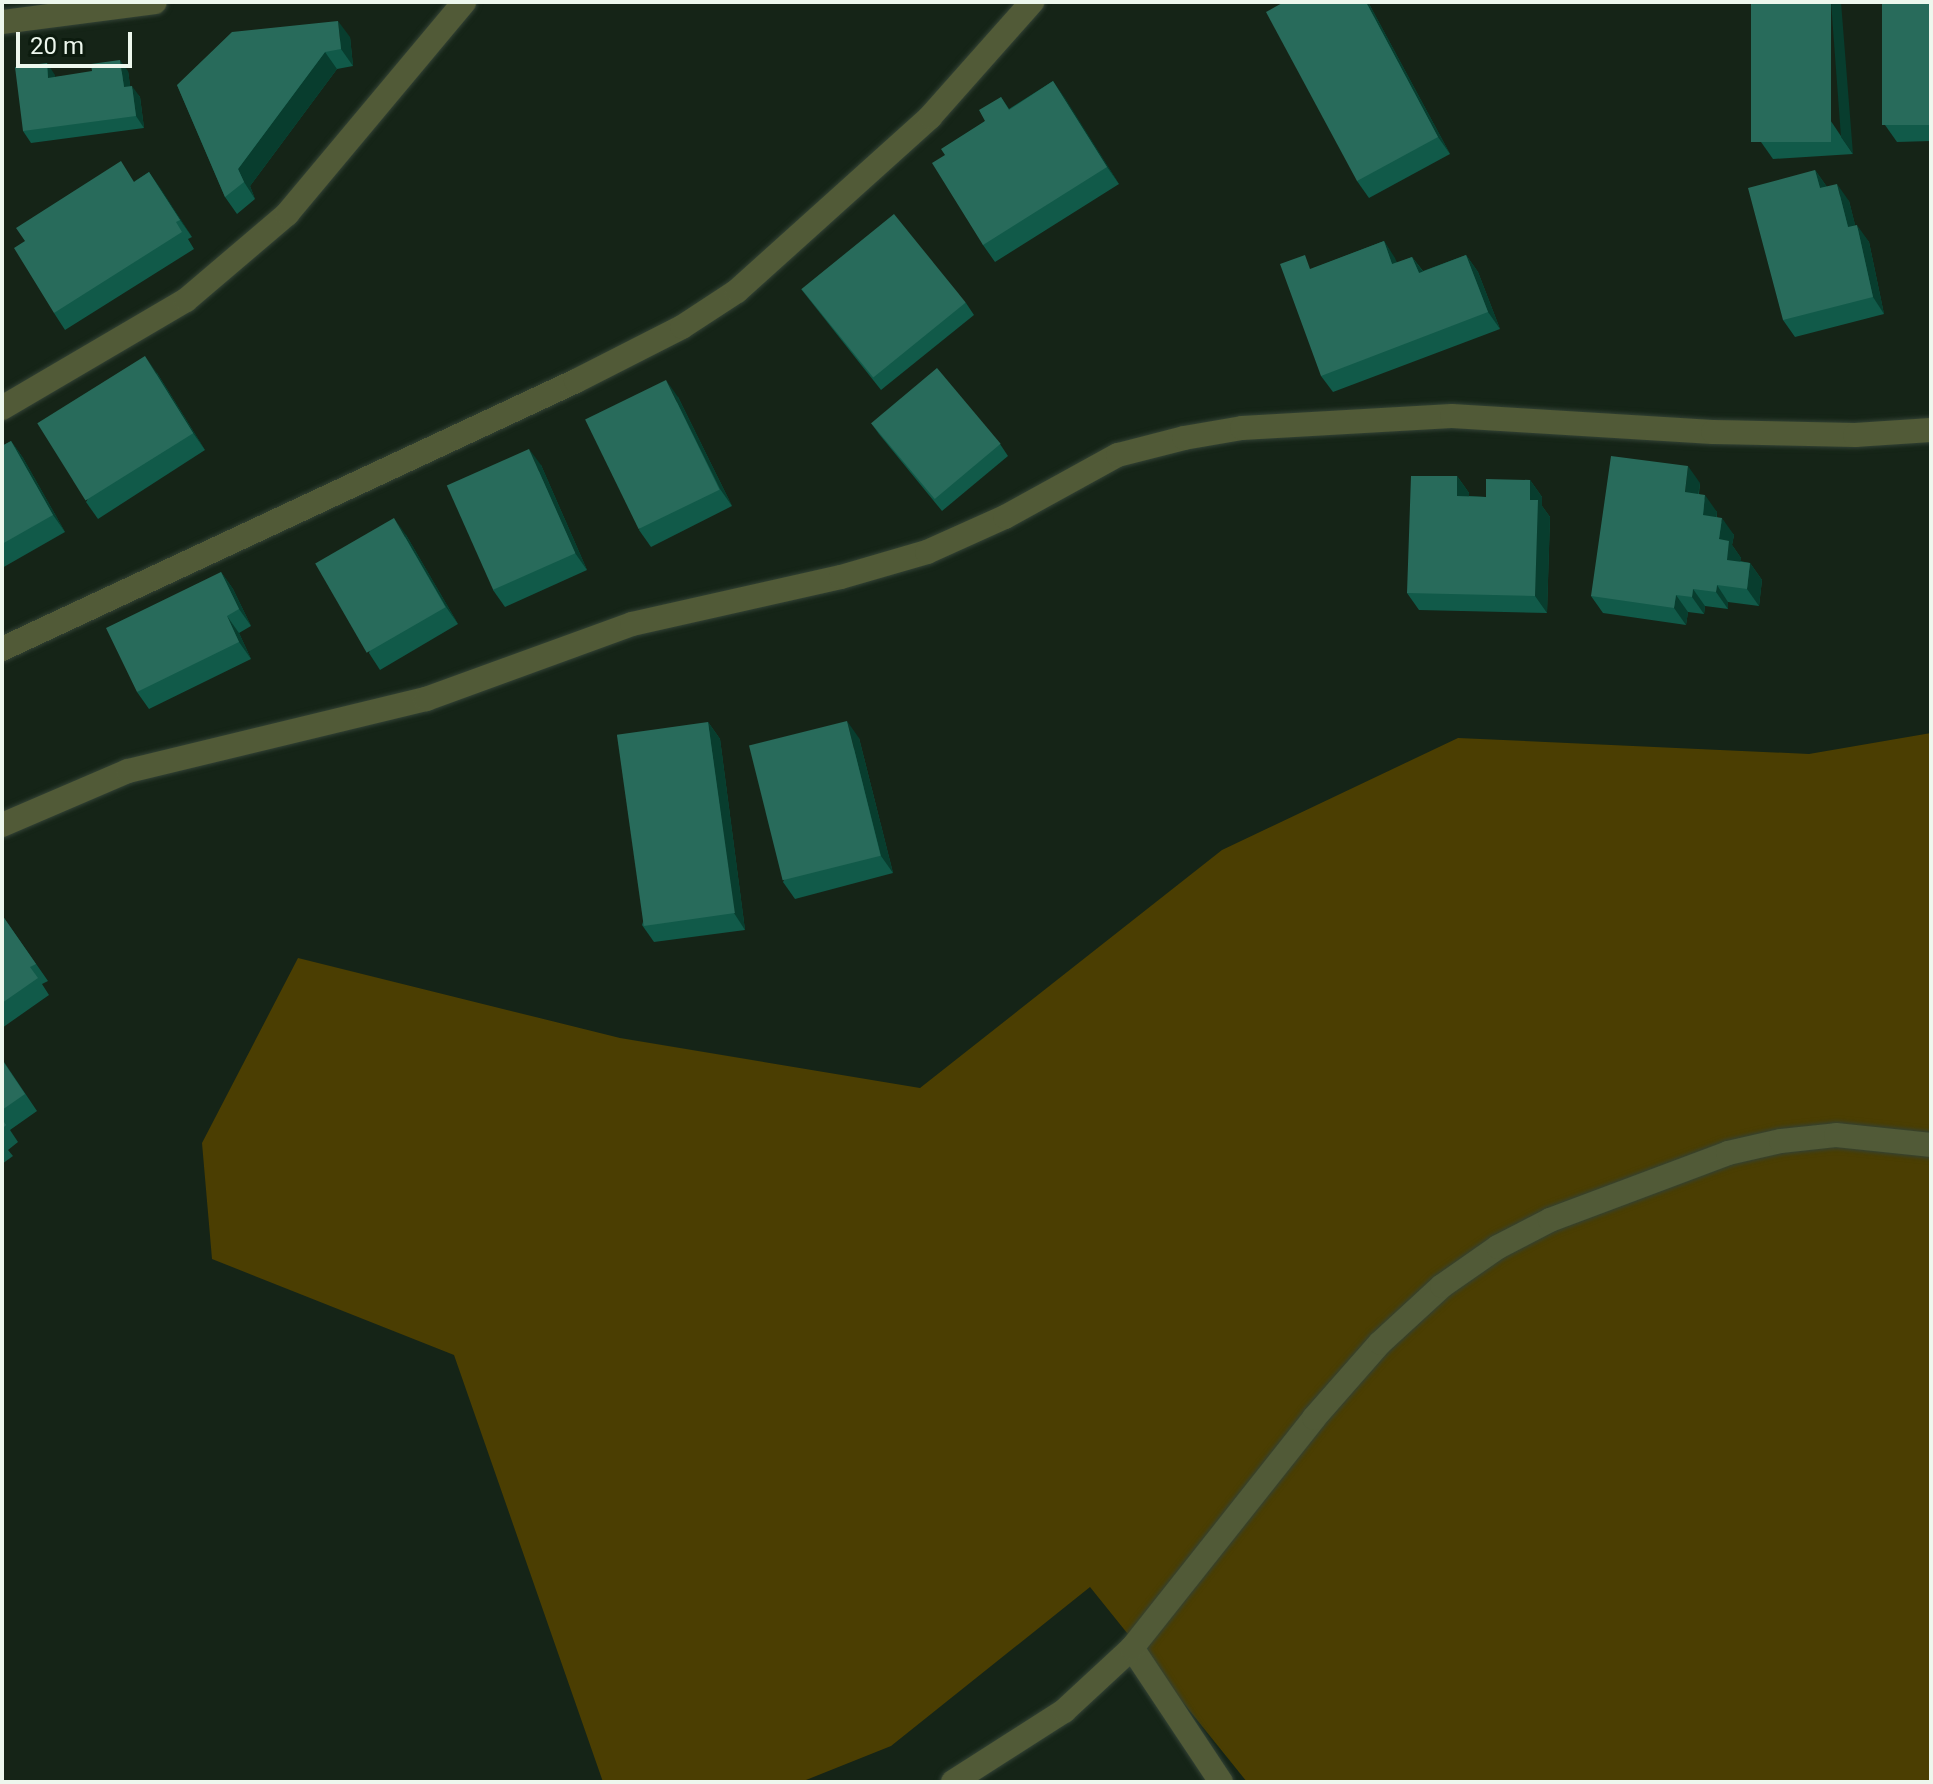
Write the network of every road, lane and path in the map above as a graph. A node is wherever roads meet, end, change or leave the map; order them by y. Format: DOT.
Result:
graph roads {
  1 [pos="155,2"];
  2 [pos="464,2"];
  3 [pos="1032,2"];
  4 [pos="2,22"];
  5 [pos="2,408"];
  6 [pos="1931,430"];
  7 [pos="2,649"];
  8 [pos="2,825"];
  9 [pos="1931,1145"];
  10 [pos="1132,1648"];
  11 [pos="953,1782"];
  12 [pos="1221,1782"];
  1 -- 4 [label="street"];
  2 -- 5 [label="street"];
  3 -- 7 [label="street"];
  6 -- 8 [label="street"];
  9 -- 10 [label="street"];
  10 -- 11 [label="street"];
  10 -- 12 [label="street"];
}
